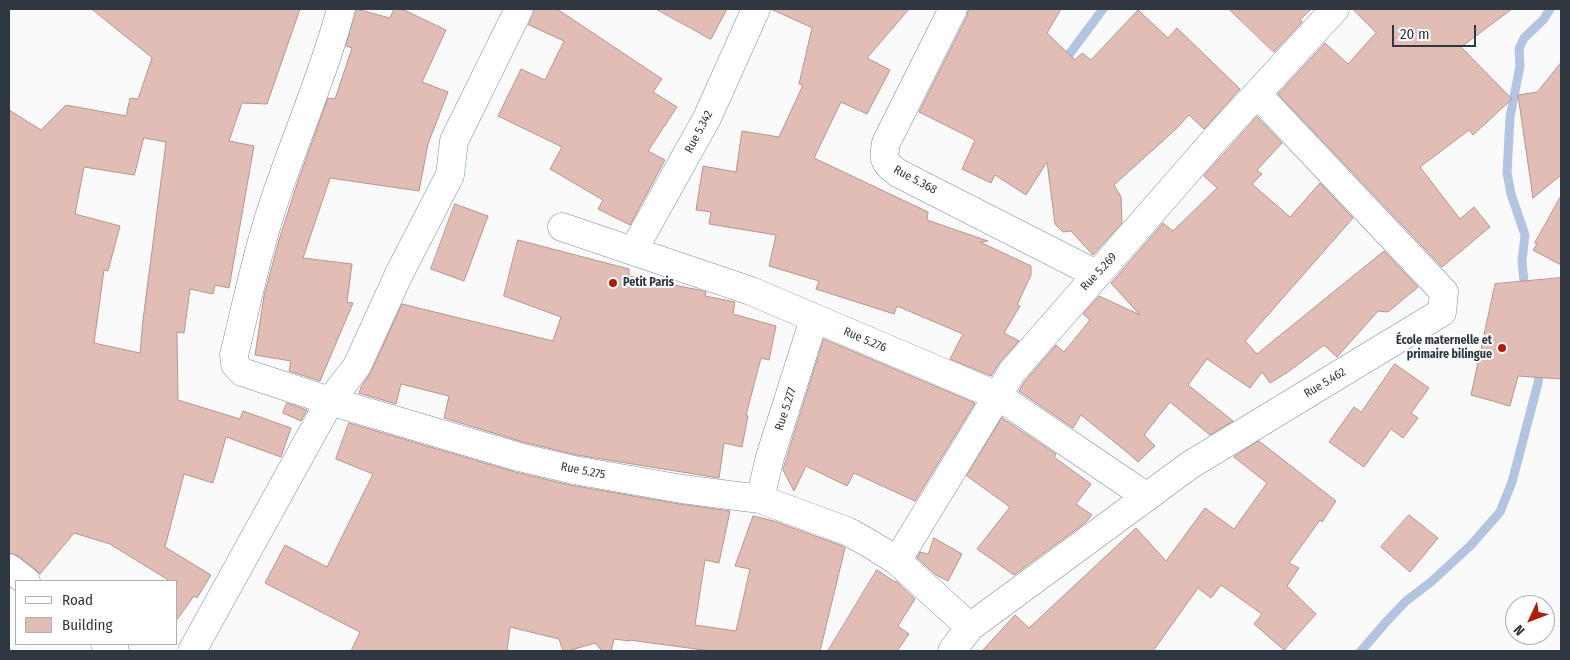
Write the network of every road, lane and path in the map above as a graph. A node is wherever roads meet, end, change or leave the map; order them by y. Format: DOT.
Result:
graph roads {
  1 [pos="341,9"];
  2 [pos="519,9"];
  3 [pos="756,9"];
  4 [pos="953,9"];
  5 [pos="1335,9"];
  6 [pos="1257,94"];
  7 [pos="562,227"];
  8 [pos="633,251"];
  9 [pos="1096,274"];
  10 [pos="814,319"];
  11 [pos="998,396"];
  12 [pos="330,400"];
  13 [pos="1147,497"];
  14 [pos="760,500"];
  15 [pos="897,561"];
  16 [pos="9,568"];
  17 [pos="25,580"];
  18 [pos="970,627"];
  19 [pos="192,651"];
  20 [pos="952,651"];
  1 -- 12 [label="street, Rue 5.275"];
  2 -- 12 [label="street"];
  3 -- 8 [label="street, Rue 5.342"];
  4 -- 9 [label="street, Rue 5.368"];
  5 -- 6 [label="street, Rue 5.269"];
  6 -- 9 [label="street, Rue 5.269"];
  6 -- 13 [label="street, Rue 5.462"];
  7 -- 8 [label="street, Rue 5.276"];
  8 -- 10 [label="street, Rue 5.276"];
  9 -- 11 [label="street, Rue 5.269"];
  10 -- 11 [label="street, Rue 5.276"];
  10 -- 14 [label="street, Rue 5.277"];
  11 -- 13 [label="street, Rue 5.276"];
  11 -- 15 [label="street, Rue 5.269"];
  12 -- 14 [label="street, Rue 5.275"];
  12 -- 19 [label="street"];
  13 -- 18 [label="street, Rue 5.462"];
  14 -- 15 [label="street, Rue 5.275"];
  15 -- 18 [label="street, Rue 5.275"];
  16 -- 17 [label="street"];
  18 -- 20 [label="street"];
}
